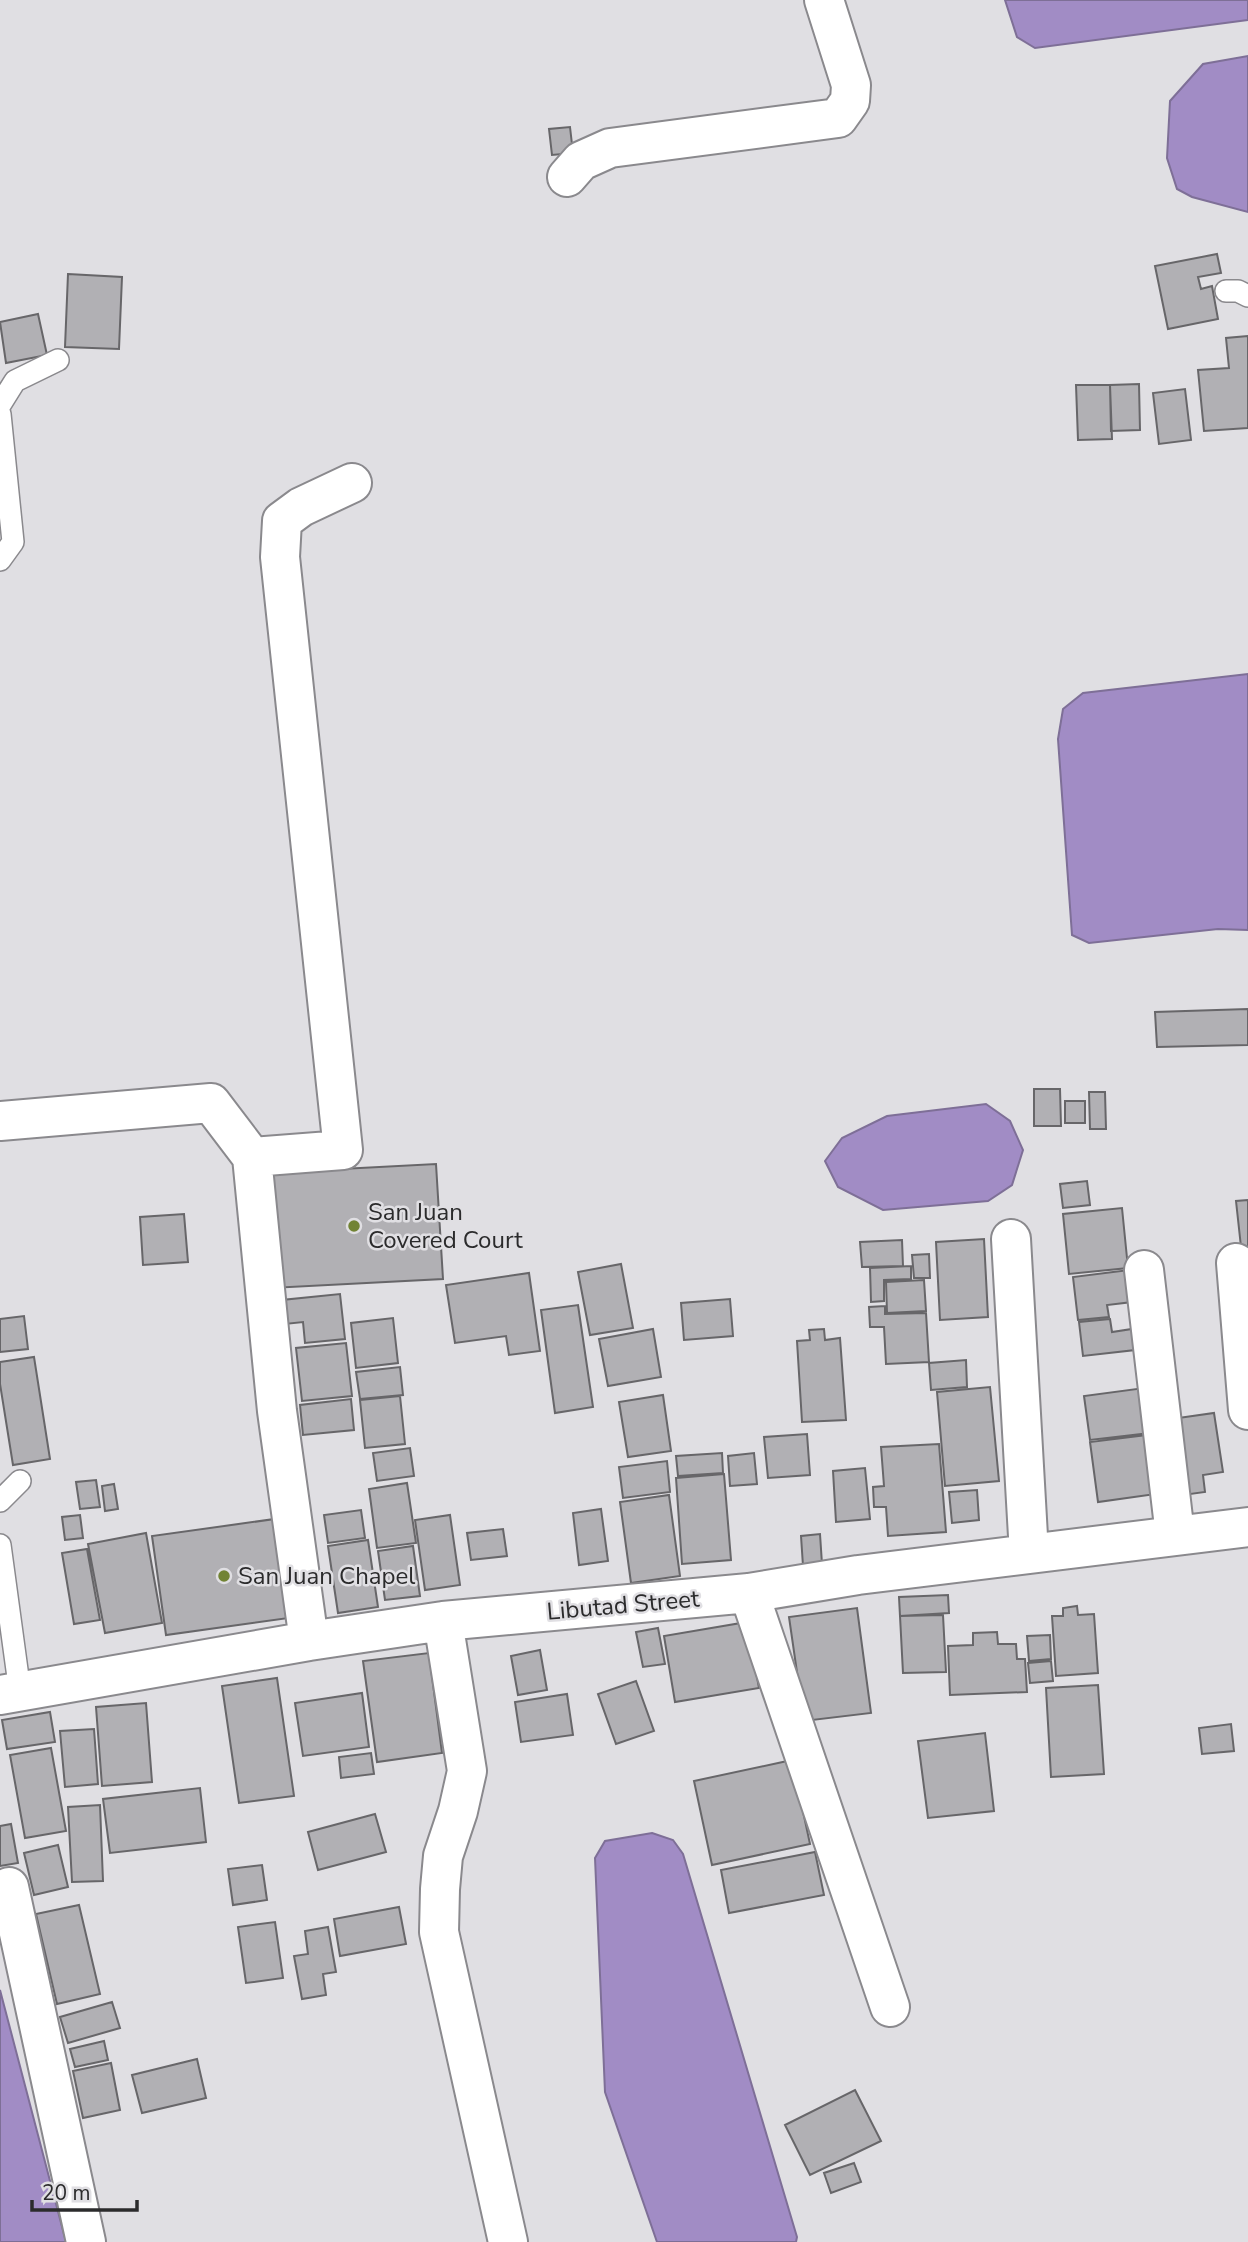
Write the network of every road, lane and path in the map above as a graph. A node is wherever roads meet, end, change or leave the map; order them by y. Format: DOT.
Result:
graph roads {
  1 [pos="824,0"];
  2 [pos="567,177"];
  3 [pos="1226,291"];
  4 [pos="1248,296"];
  5 [pos="58,360"];
  6 [pos="0,405"];
  7 [pos="0,414"];
  8 [pos="352,482"];
  9 [pos="0,560"];
  10 [pos="0,1121"];
  11 [pos="252,1157"];
  12 [pos="1011,1239"];
  13 [pos="1236,1263"];
  14 [pos="1144,1270"];
  15 [pos="1248,1410"];
  16 [pos="20,1481"];
  17 [pos="0,1500"];
  18 [pos="1248,1527"];
  19 [pos="1175,1535"];
  20 [pos="0,1545"];
  21 [pos="1028,1554"];
  22 [pos="748,1593"];
  23 [pos="443,1622"];
  24 [pos="309,1642"];
  25 [pos="10,1693"];
  26 [pos="9,1887"];
  27 [pos="890,2007"];
  28 [pos="86,2242"];
  29 [pos="508,2242"];
  1 -- 2 [label="street"];
  3 -- 4 [label="lane"];
  5 -- 6 [label="lane"];
  7 -- 9 [label="lane"];
  8 -- 11 [label="street"];
  10 -- 11 [label="street"];
  11 -- 24 [label="street"];
  12 -- 21 [label="street"];
  13 -- 15 [label="street"];
  14 -- 19 [label="street"];
  16 -- 17 [label="lane"];
  18 -- 19 [label="street, Libutad Street"];
  19 -- 21 [label="street, Libutad Street"];
  20 -- 25 [label="lane"];
  21 -- 22 [label="street, Libutad Street"];
  22 -- 23 [label="street, Libutad Street"];
  22 -- 27 [label="street"];
  23 -- 24 [label="street, Libutad Street"];
  23 -- 29 [label="street"];
  24 -- 25 [label="street, Libutad Street"];
  26 -- 28 [label="street"];
}
